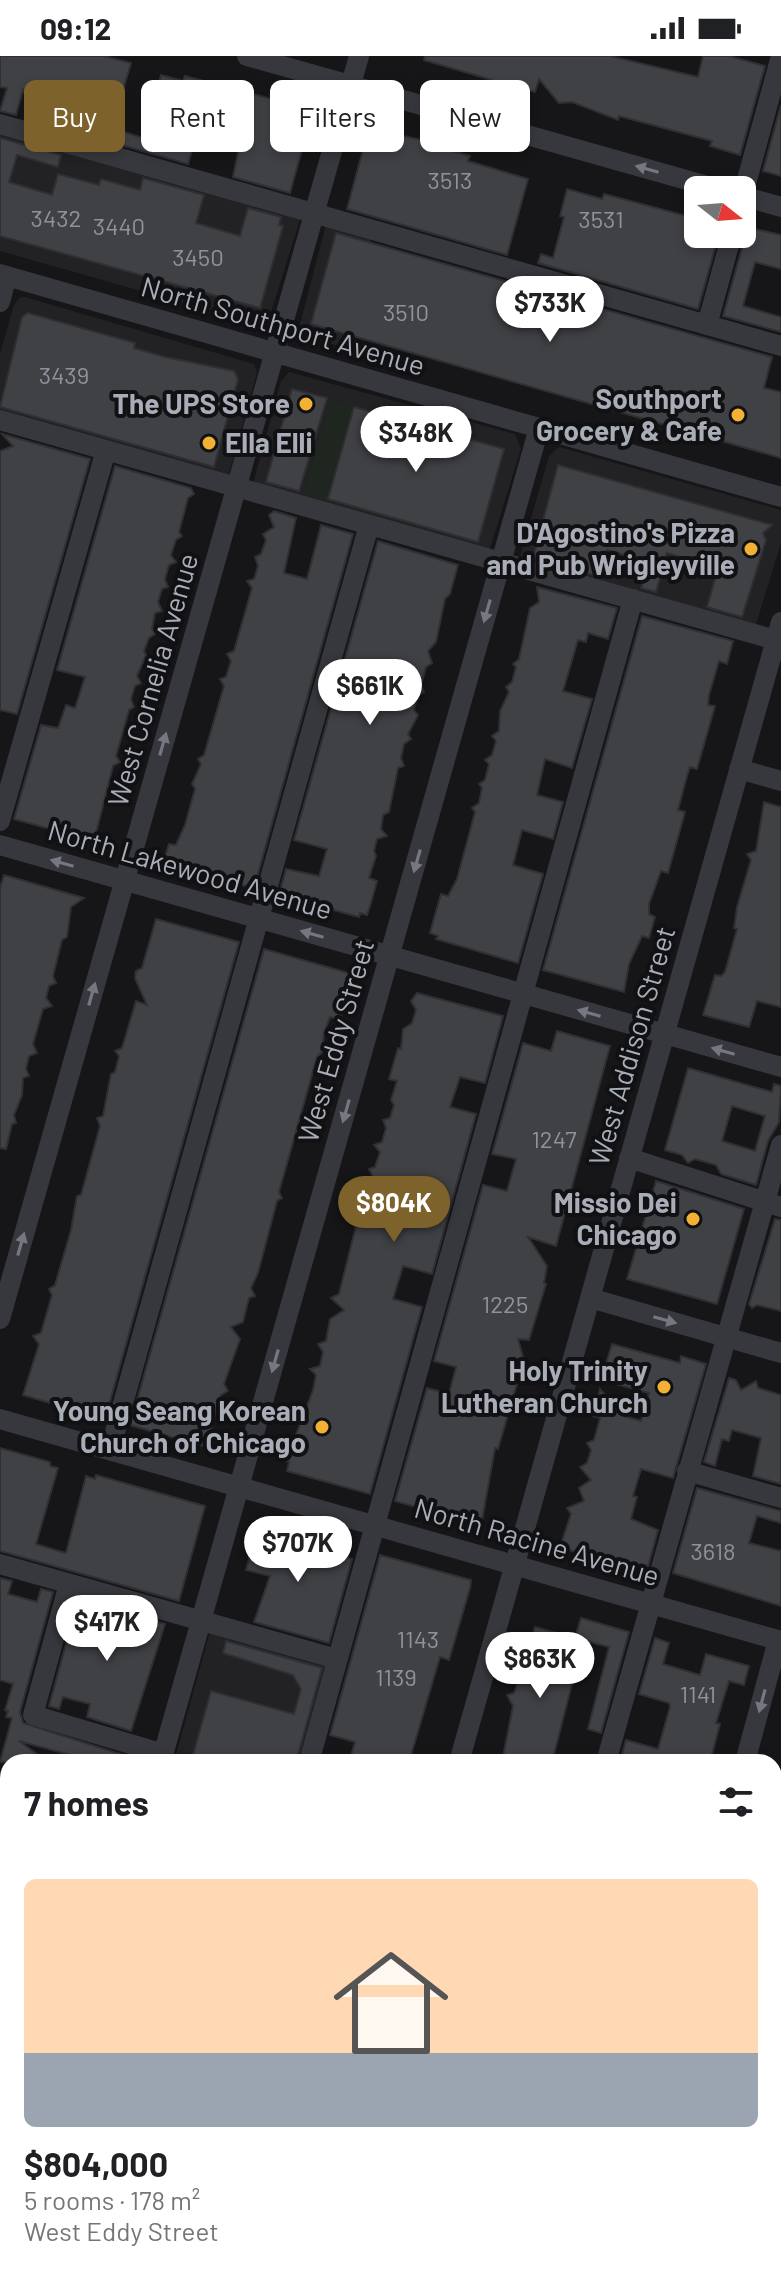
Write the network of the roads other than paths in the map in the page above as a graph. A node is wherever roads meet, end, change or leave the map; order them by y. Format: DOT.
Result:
graph roads {
  1 [pos="247,56"];
  2 [pos="359,56"];
  3 [pos="774,58"];
  4 [pos="330,80"];
  5 [pos="353,80"];
  6 [pos="404,101"];
  7 [pos="0,124"];
  8 [pos="332,152"];
  9 [pos="747,176"];
  10 [pos="684,179"];
  11 [pos="756,200"];
  12 [pos="781,207"];
  13 [pos="314,213"];
  14 [pos="728,248"];
  15 [pos="4,275"];
  16 [pos="0,302"];
  17 [pos="707,325"];
  18 [pos="781,346"];
  19 [pos="275,352"];
  20 [pos="0,420"];
  21 [pos="539,428"];
  22 [pos="106,450"];
  23 [pos="236,487"];
  24 [pos="781,497"];
  25 [pos="369,525"];
  26 [pos="501,562"];
  27 [pos="633,599"];
  28 [pos="778,631"];
  29 [pos="739,769"];
  30 [pos="781,781"];
  31 [pos="0,821"];
  32 [pos="0,845"];
  33 [pos="125,881"];
  34 [pos="259,919"];
  35 [pos="389,956"];
  36 [pos="524,994"];
  37 [pos="664,1034"];
  38 [pos="781,1067"];
  39 [pos="781,1145"];
  40 [pos="629,1158"];
  41 [pos="773,1204"];
  42 [pos="590,1298"];
  43 [pos="0,1319"];
  44 [pos="726,1337"];
  45 [pos="781,1353"];
  46 [pos="0,1419"];
  47 [pos="110,1450"];
  48 [pos="687,1471"];
  49 [pos="239,1487"];
  50 [pos="781,1498"];
  51 [pos="373,1525"];
  52 [pos="0,1564"];
  53 [pos="514,1565"];
  54 [pos="69,1584"];
  55 [pos="651,1604"];
  56 [pos="201,1621"];
  57 [pos="780,1640"];
  58 [pos="337,1659"];
  59 [pos="150,1754"];
  60 [pos="163,1754"];
  61 [pos="311,1754"];
  62 [pos="461,1754"];
  63 [pos="608,1754"];
  64 [pos="747,1754"];
  1 -- 4 [label="street"];
  2 -- 5 [label="street, West Cornelia Avenue"];
  3 -- 9 [label="street"];
  10 -- 6 [label="street, one-way"];
  7 -- 13 [label="street"];
  8 -- 13 [label="street, West Cornelia Avenue"];
  11 -- 12 [label="street"];
  13 -- 17 [label="street"];
  13 -- 19 [label="street, West Cornelia Avenue"];
  14 -- 17 [label="street"];
  15 -- 16 [label="street"];
  15 -- 19 [label="street, North Southport Avenue"];
  17 -- 18 [label="street"];
  19 -- 21 [label="street, North Southport Avenue"];
  19 -- 23 [label="street, West Cornelia Avenue"];
  20 -- 22 [label="street"];
  21 -- 24 [label="street, North Southport Avenue"];
  21 -- 26 [label="street, West Eddy Street"];
  22 -- 23 [label="street"];
  22 -- 31 [label="street"];
  23 -- 25 [label="street"];
  33 -- 23 [label="street, West Cornelia Avenue, one-way"];
  25 -- 26 [label="street"];
  25 -- 34 [label="street"];
  26 -- 27 [label="street"];
  26 -- 35 [label="street, West Eddy Street, one-way"];
  27 -- 28 [label="street"];
  27 -- 36 [label="street"];
  28 -- 29 [label="street, West Addison Street"];
  29 -- 30 [label="street"];
  29 -- 37 [label="street, West Addison Street"];
  33 -- 32 [label="street, North Lakewood Avenue, one-way"];
  33 -- 34 [label="street, North Lakewood Avenue"];
  43 -- 33 [label="street, West Cornelia Avenue, one-way"];
  35 -- 34 [label="street, North Lakewood Avenue, one-way"];
  34 -- 47 [label="street"];
  35 -- 36 [label="street, North Lakewood Avenue"];
  35 -- 49 [label="street, West Eddy Street, one-way"];
  37 -- 36 [label="street, North Lakewood Avenue, one-way"];
  36 -- 51 [label="street"];
  38 -- 37 [label="street, North Lakewood Avenue, one-way"];
  37 -- 40 [label="street, West Addison Street"];
  39 -- 41 [label="street"];
  40 -- 41 [label="street"];
  40 -- 42 [label="street, West Addison Street"];
  41 -- 44 [label="street"];
  42 -- 44 [label="street, one-way"];
  42 -- 53 [label="street, West Addison Street"];
  44 -- 45 [label="street"];
  44 -- 48 [label="street"];
  46 -- 47 [label="street, North Racine Avenue"];
  47 -- 49 [label="street, North Racine Avenue"];
  48 -- 50 [label="street"];
  48 -- 55 [label="street"];
  49 -- 51 [label="street, North Racine Avenue"];
  49 -- 56 [label="street, West Eddy Street"];
  51 -- 53 [label="street, North Racine Avenue"];
  51 -- 58 [label="street"];
  52 -- 54 [label="street"];
  53 -- 55 [label="street, North Racine Avenue"];
  53 -- 62 [label="street, West Addison Street"];
  54 -- 56 [label="street"];
  54 -- 59 [label="street"];
  55 -- 57 [label="street, North Racine Avenue"];
  55 -- 63 [label="street"];
  56 -- 58 [label="street"];
  56 -- 60 [label="street, West Eddy Street"];
  57 -- 64 [label="street, one-way"];
  58 -- 61 [label="street"];
}
